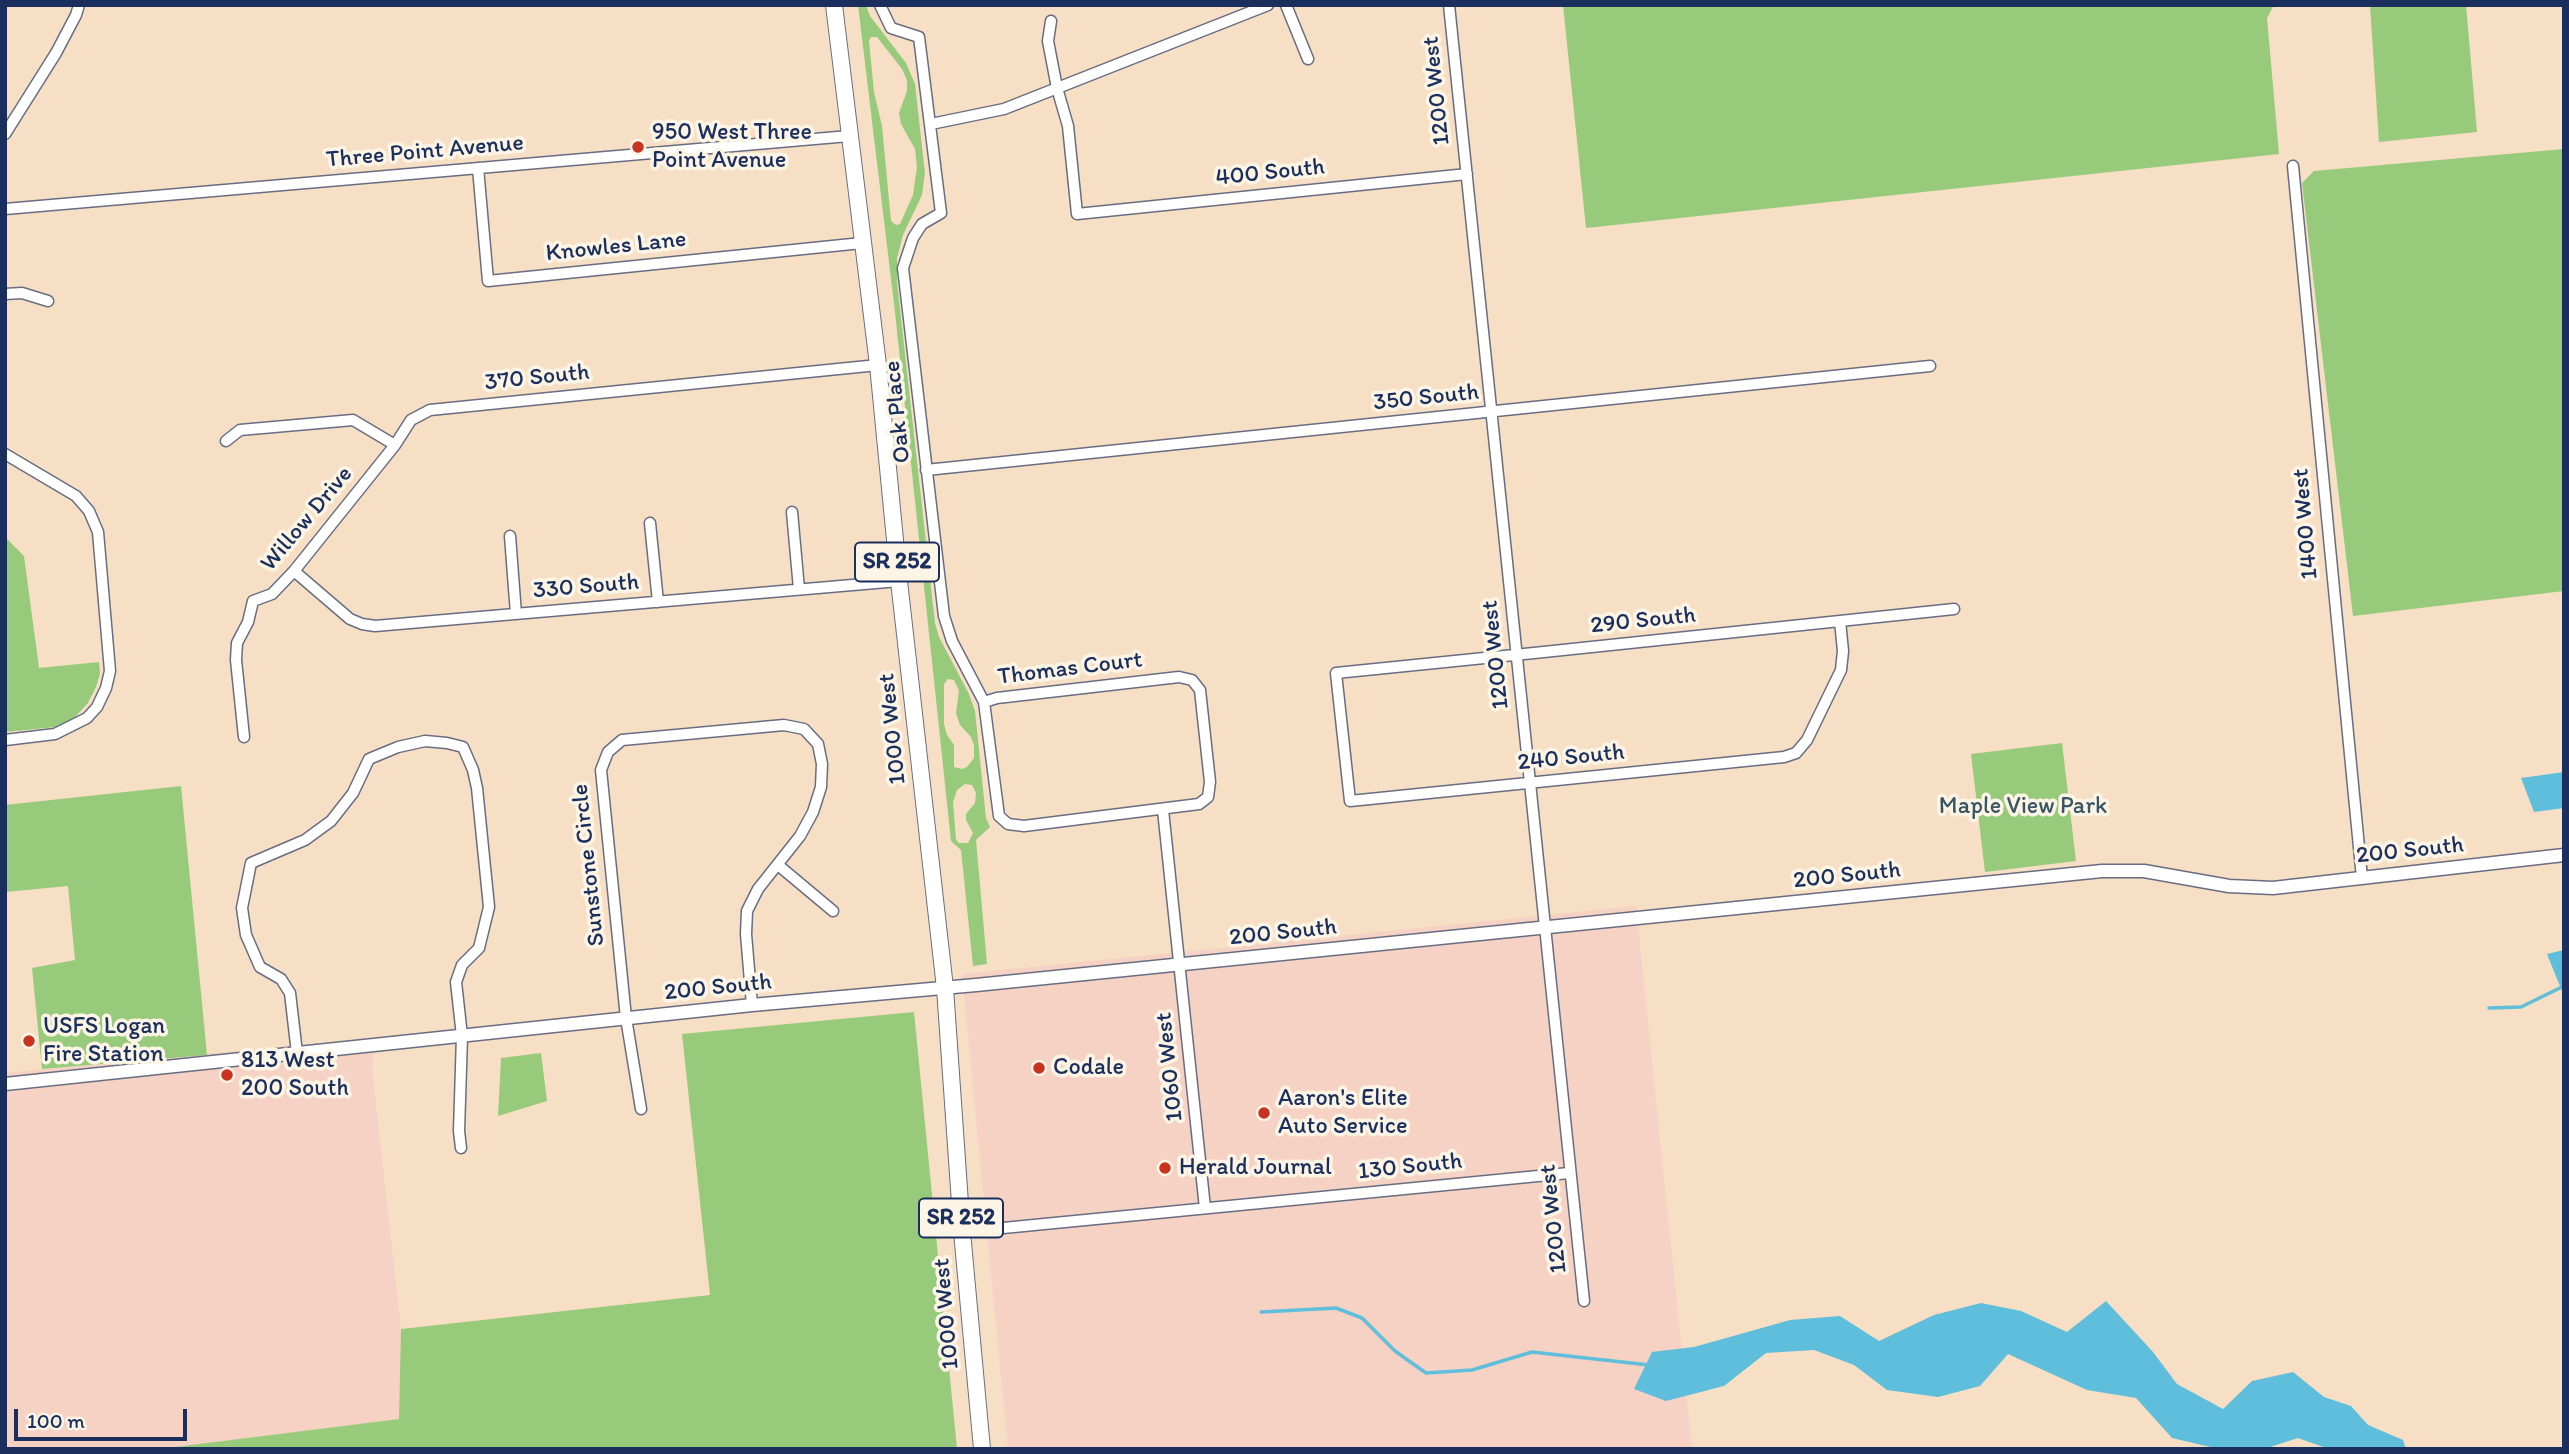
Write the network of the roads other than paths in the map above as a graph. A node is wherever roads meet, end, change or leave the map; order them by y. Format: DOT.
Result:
graph roads {
  1 [pos="79,5"];
  2 [pos="834,5"];
  3 [pos="880,5"];
  4 [pos="1268,5"];
  5 [pos="1286,5"];
  6 [pos="1449,5"];
  7 [pos="1051,21"];
  8 [pos="1308,59"];
  9 [pos="1057,88"];
  10 [pos="931,124"];
  11 [pos="5,134"];
  12 [pos="849,136"];
  13 [pos="2293,166"];
  14 [pos="478,168"];
  15 [pos="1467,174"];
  16 [pos="5,209"];
  17 [pos="862,243"];
  18 [pos="5,294"];
  19 [pos="48,301"];
  20 [pos="878,365"];
  21 [pos="1930,366"];
  22 [pos="1492,412"];
  23 [pos="226,441"];
  24 [pos="395,445"];
  25 [pos="5,454"];
  26 [pos="926,470"];
  27 [pos="792,512"];
  28 [pos="650,523"];
  29 [pos="510,536"];
  30 [pos="294,571"];
  31 [pos="899,581"];
  32 [pos="799,589"];
  33 [pos="658,602"];
  34 [pos="1954,610"];
  35 [pos="516,614"];
  36 [pos="1840,621"];
  37 [pos="1517,655"];
  38 [pos="984,702"];
  39 [pos="244,737"];
  40 [pos="5,740"];
  41 [pos="1531,783"];
  42 [pos="1350,801"];
  43 [pos="1163,810"];
  44 [pos="2564,855"];
  45 [pos="778,865"];
  46 [pos="2362,878"];
  47 [pos="833,911"];
  48 [pos="1546,928"];
  49 [pos="1181,964"];
  50 [pos="945,988"];
  51 [pos="752,1005"];
  52 [pos="626,1018"];
  53 [pos="462,1036"];
  54 [pos="297,1053"];
  55 [pos="5,1084"];
  56 [pos="641,1109"];
  57 [pos="461,1148"];
  58 [pos="1569,1173"];
  59 [pos="1205,1208"];
  60 [pos="962,1232"];
  61 [pos="1584,1301"];
  62 [pos="982,1449"];
  1 -- 11 [label="street"];
  2 -- 12 [label="main road, 1000 West / SR 252"];
  3 -- 10 [label="street"];
  4 -- 9 [label="street"];
  5 -- 8 [label="street"];
  6 -- 15 [label="street, 1200 West"];
  7 -- 9 [label="street"];
  9 -- 10 [label="street"];
  9 -- 15 [label="street, 400 South"];
  10 -- 26 [label="street, Oak Place"];
  12 -- 14 [label="street, Three Point Avenue"];
  12 -- 17 [label="main road, 1000 West / SR 252"];
  13 -- 46 [label="street, 1400 West"];
  14 -- 16 [label="street, Three Point Avenue"];
  14 -- 17 [label="street, Knowles Lane"];
  15 -- 22 [label="street, 1200 West"];
  17 -- 20 [label="main road, 1000 West / SR 252"];
  18 -- 19 [label="street"];
  20 -- 24 [label="street, 370 South"];
  20 -- 31 [label="main road, 1000 West / SR 252"];
  21 -- 22 [label="street, 350 South"];
  22 -- 26 [label="street, 350 South"];
  22 -- 37 [label="street, 1200 West"];
  23 -- 24 [label="street"];
  24 -- 30 [label="street, Willow Drive"];
  25 -- 40 [label="street"];
  26 -- 38 [label="street, Oak Place"];
  27 -- 32 [label="street"];
  28 -- 33 [label="street"];
  29 -- 35 [label="street"];
  30 -- 35 [label="street, 330 South"];
  30 -- 39 [label="street, Willow Drive"];
  31 -- 32 [label="street, 330 South"];
  31 -- 50 [label="main road, 1000 West / SR 252"];
  32 -- 33 [label="street, 330 South"];
  33 -- 35 [label="street, 330 South"];
  34 -- 36 [label="street, 290 South"];
  36 -- 37 [label="street, 290 South"];
  36 -- 41 [label="street, 240 South"];
  37 -- 41 [label="street, 1200 West"];
  37 -- 42 [label="street, 290 South"];
  38 -- 43 [label="street, Thomas Court"];
  38 -- 43 [label="street, Thomas Court"];
  41 -- 42 [label="street, 240 South"];
  41 -- 48 [label="street, 1200 West"];
  43 -- 49 [label="street"];
  44 -- 46 [label="street, 200 South"];
  45 -- 47 [label="street"];
  45 -- 51 [label="street, Sunstone Circle"];
  45 -- 52 [label="street, Sunstone Circle"];
  46 -- 48 [label="street, 200 South"];
  48 -- 49 [label="street, 200 South"];
  48 -- 58 [label="street, 1200 West"];
  49 -- 50 [label="street, 200 South"];
  49 -- 59 [label="street, 1060 West"];
  50 -- 51 [label="street, 200 South"];
  50 -- 60 [label="main road, 1000 West / SR 252"];
  51 -- 52 [label="street, 200 South"];
  52 -- 53 [label="street, 200 South"];
  52 -- 56 [label="street, Sunstone Circle"];
  53 -- 54 [label="street, 200 South"];
  53 -- 54 [label="street"];
  53 -- 57 [label="street"];
  54 -- 55 [label="street, 200 South"];
  58 -- 59 [label="street, 130 South"];
  58 -- 61 [label="street, 1200 West"];
  59 -- 60 [label="street, 130 South"];
  60 -- 62 [label="main road, 1000 West / SR 252"];
}
